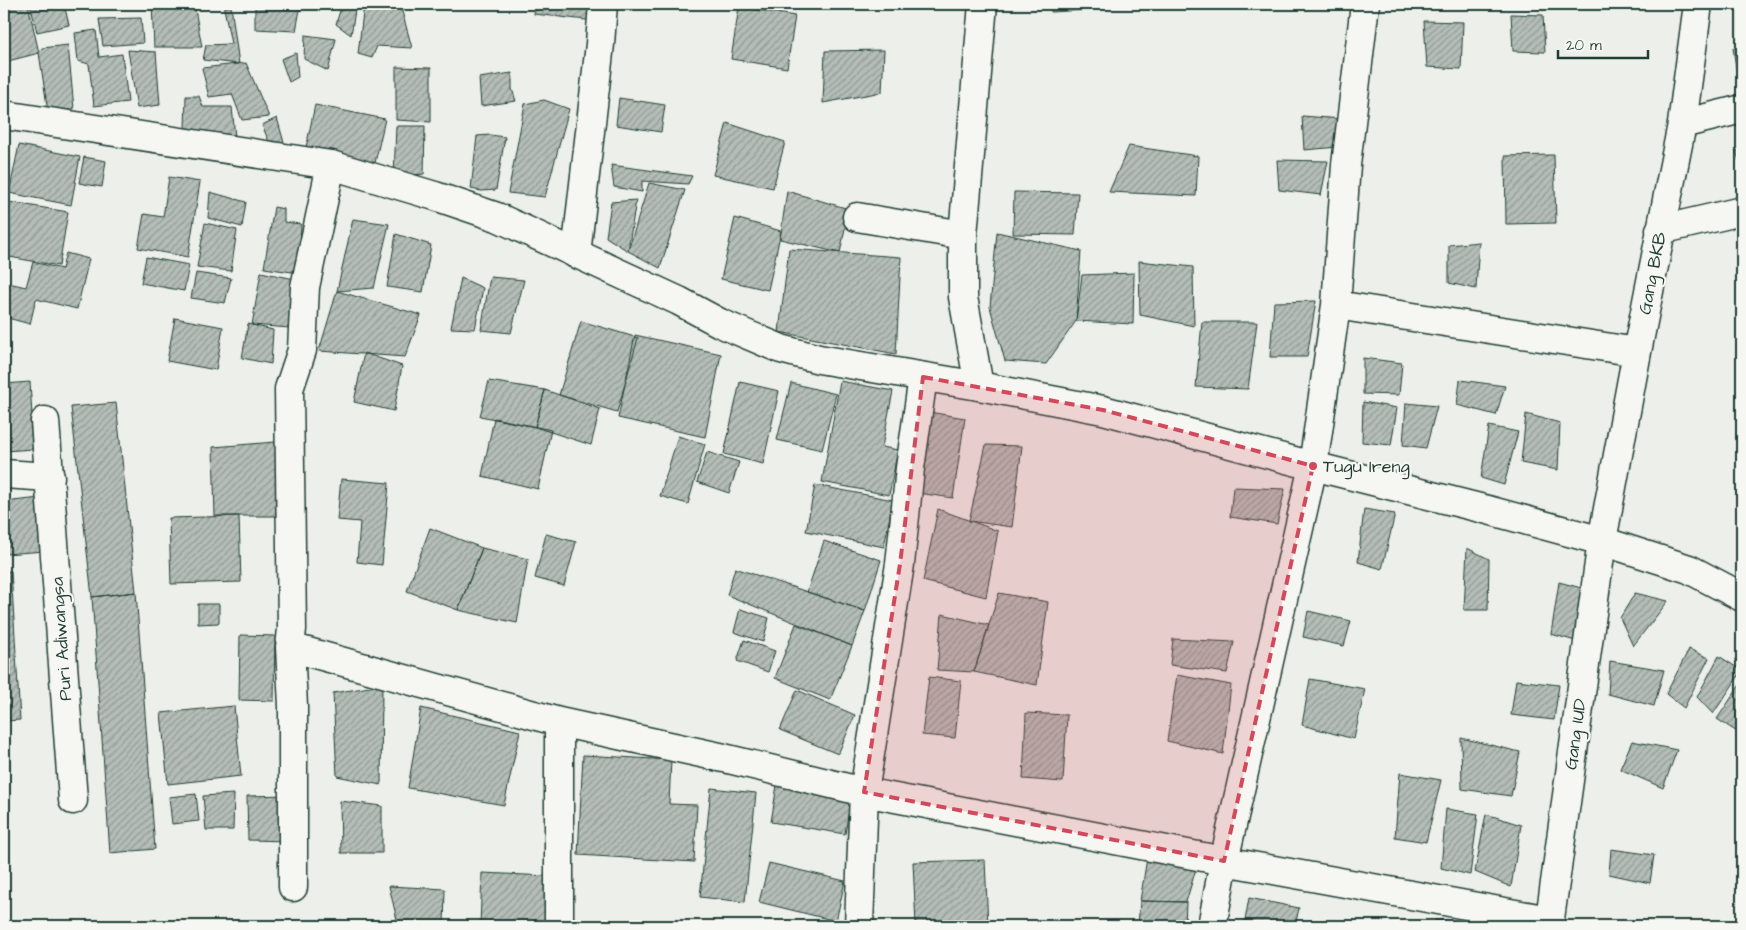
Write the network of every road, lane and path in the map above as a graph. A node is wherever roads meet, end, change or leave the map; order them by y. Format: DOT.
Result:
graph roads {
  1 [pos="603,4"];
  2 [pos="983,4"];
  3 [pos="1365,4"];
  4 [pos="1698,4"];
  5 [pos="1742,109"];
  6 [pos="4,114"];
  7 [pos="1682,124"];
  8 [pos="331,165"];
  9 [pos="1742,210"];
  10 [pos="857,217"];
  11 [pos="1660,230"];
  12 [pos="963,235"];
  13 [pos="576,254"];
  14 [pos="1336,305"];
  15 [pos="1637,352"];
  16 [pos="923,376"];
  17 [pos="979,386"];
  18 [pos="45,421"];
  19 [pos="1313,466"];
  20 [pos="4,474"];
  21 [pos="50,477"];
  22 [pos="1602,541"];
  23 [pos="1742,597"];
  24 [pos="290,647"];
  25 [pos="559,722"];
  26 [pos="864,792"];
  27 [pos="73,800"];
  28 [pos="1224,861"];
  29 [pos="293,887"];
  30 [pos="1549,923"];
  31 [pos="559,926"];
  32 [pos="859,926"];
  33 [pos="1212,926"];
  1 -- 13 [label="street"];
  2 -- 12 [label="street"];
  3 -- 14 [label="street"];
  4 -- 7 [label="street, Gang BKB"];
  5 -- 7 [label="street"];
  6 -- 8 [label="street"];
  7 -- 11 [label="street, Gang BKB"];
  8 -- 13 [label="street"];
  8 -- 24 [label="street"];
  9 -- 11 [label="street"];
  10 -- 12 [label="street"];
  11 -- 15 [label="street, Gang BKB"];
  12 -- 17 [label="street"];
  13 -- 16 [label="street"];
  14 -- 15 [label="street"];
  14 -- 19 [label="street"];
  15 -- 22 [label="street, Gang BKB"];
  16 -- 17 [label="street"];
  16 -- 26 [label="street"];
  17 -- 19 [label="street"];
  18 -- 21 [label="street, Puri Adiwangsa"];
  19 -- 22 [label="street"];
  19 -- 28 [label="street"];
  20 -- 21 [label="street"];
  21 -- 27 [label="street, Puri Adiwangsa"];
  22 -- 23 [label="street"];
  22 -- 30 [label="street, Gang IUD"];
  24 -- 25 [label="street"];
  24 -- 29 [label="street"];
  25 -- 26 [label="street"];
  25 -- 31 [label="street"];
  26 -- 28 [label="street"];
  26 -- 32 [label="street"];
  28 -- 30 [label="street"];
  28 -- 33 [label="street"];
}
